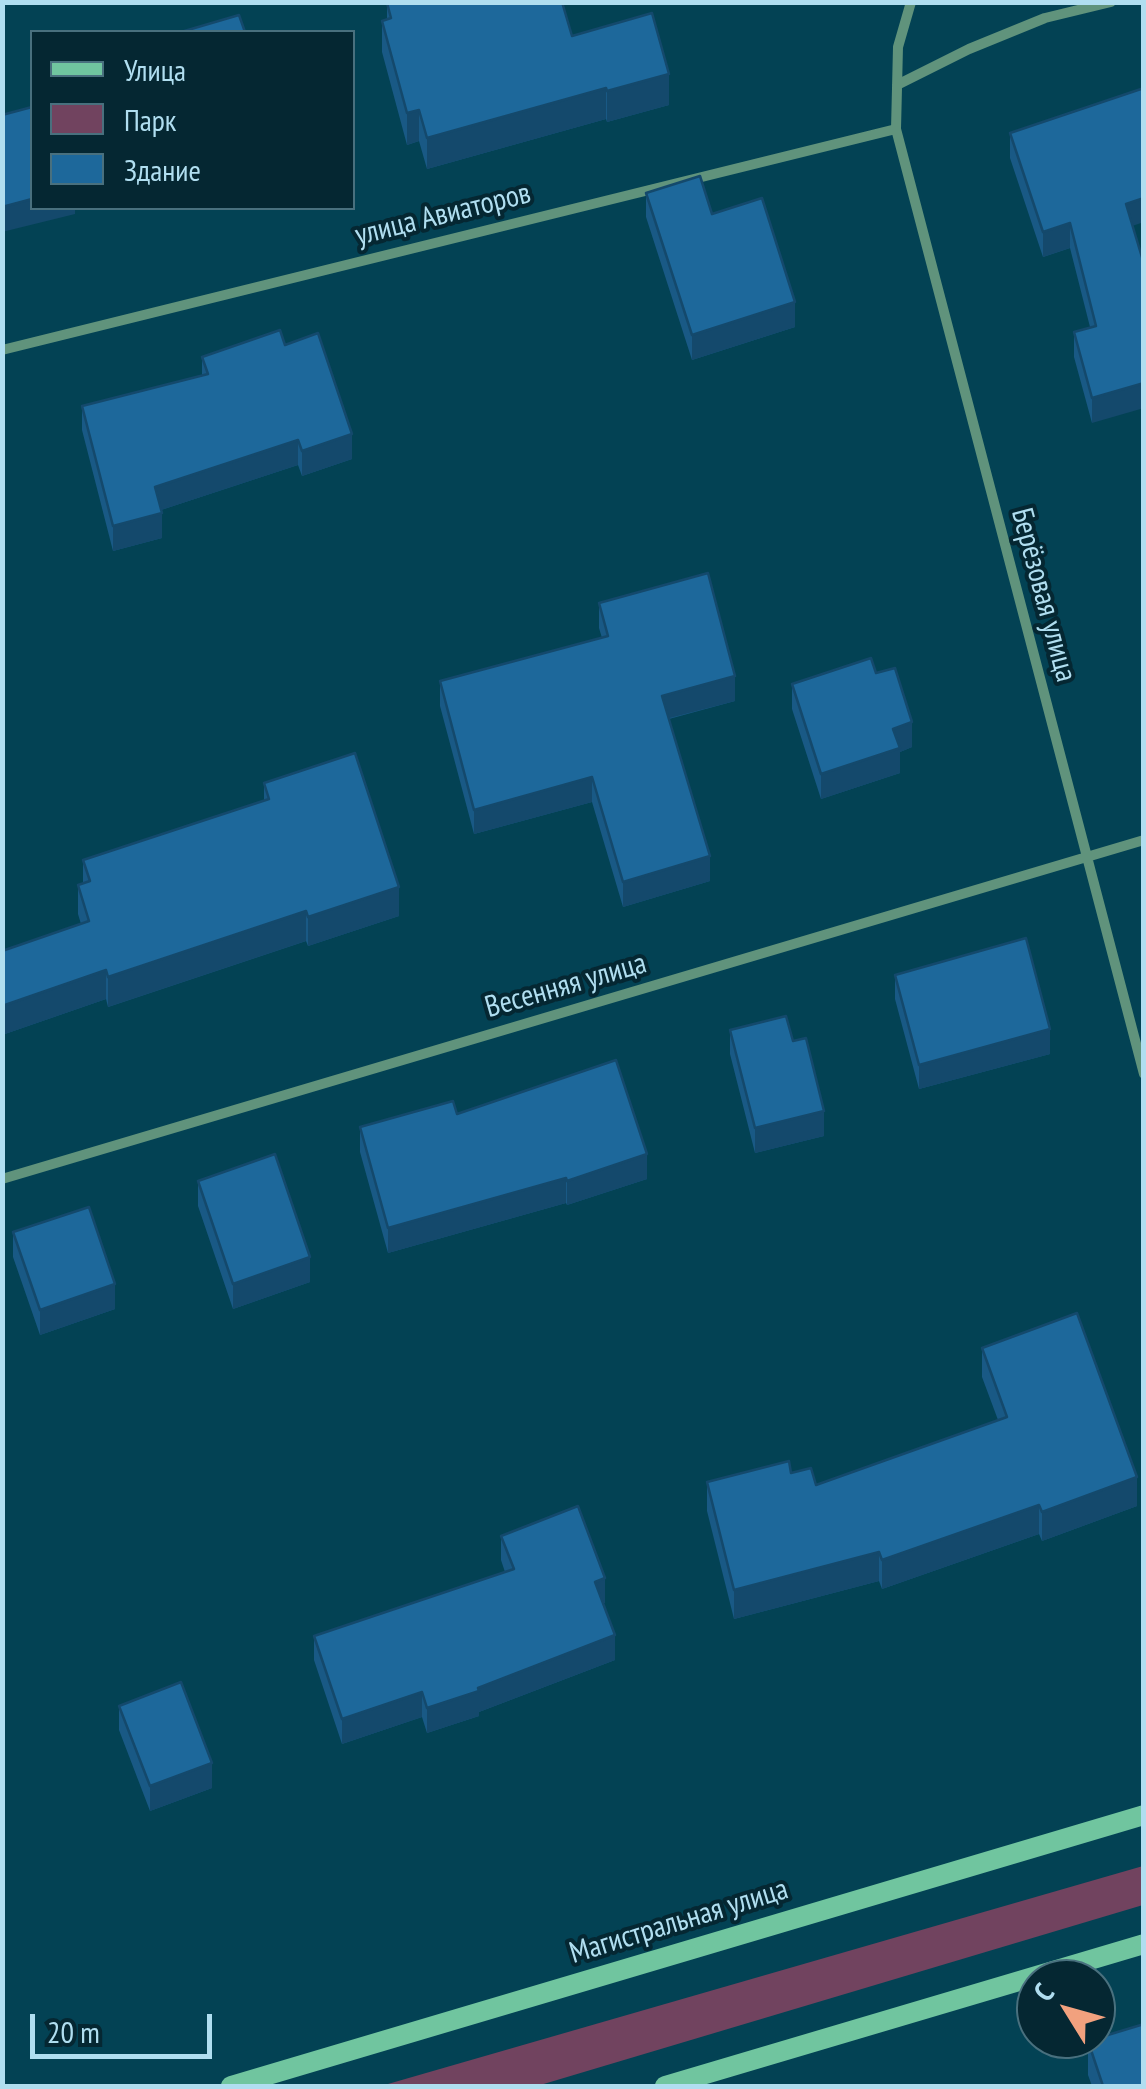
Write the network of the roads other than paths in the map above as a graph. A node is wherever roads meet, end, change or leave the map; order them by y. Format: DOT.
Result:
graph roads {
  1 [pos="911,2"];
  2 [pos="1111,2"];
  3 [pos="897,85"];
  4 [pos="896,129"];
  5 [pos="2,350"];
  6 [pos="1144,840"];
  7 [pos="1086,858"];
  8 [pos="1144,1074"];
  9 [pos="2,1179"];
  10 [pos="1144,1815"];
  11 [pos="1144,1944"];
  12 [pos="231,2086"];
  13 [pos="665,2086"];
  1 -- 3 [label="street, Берёзовая улица"];
  2 -- 3 [label="street"];
  3 -- 4 [label="street, Берёзовая улица"];
  4 -- 5 [label="street, улица Авиаторов"];
  4 -- 7 [label="street, Берёзовая улица"];
  6 -- 7 [label="street, Весенняя улица"];
  7 -- 8 [label="street, Берёзовая улица"];
  7 -- 9 [label="street, Весенняя улица"];
  10 -- 12 [label="main road, Магистральная улица"];
  11 -- 13 [label="main road"];
}
